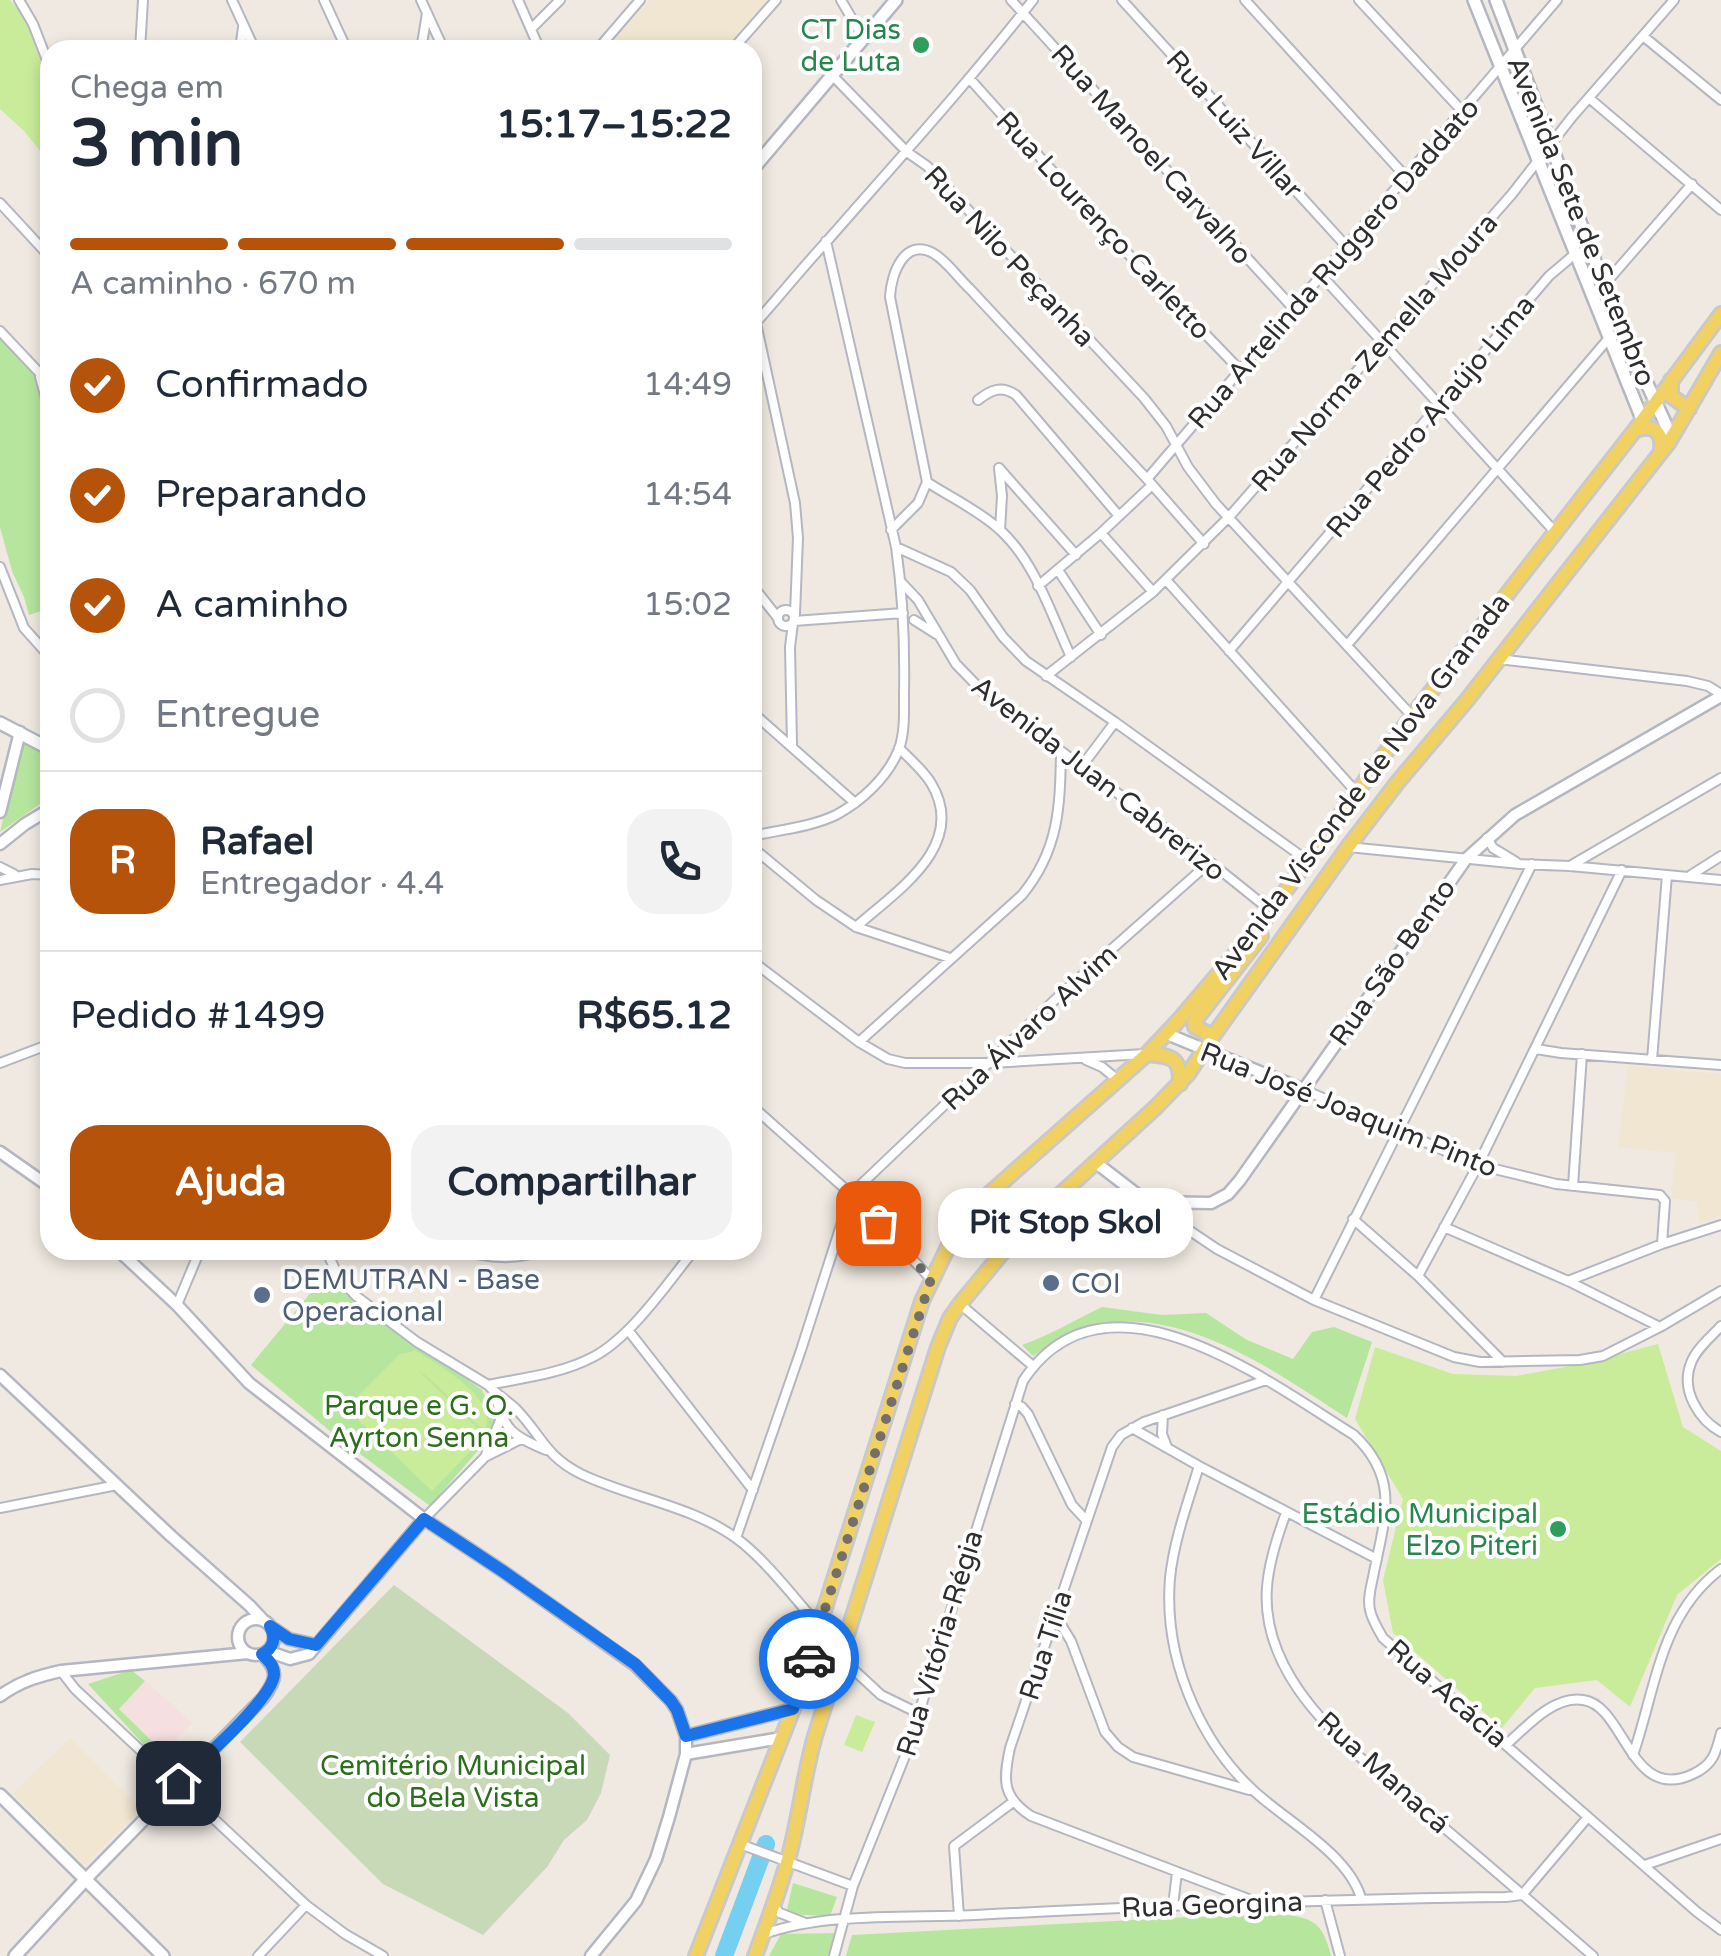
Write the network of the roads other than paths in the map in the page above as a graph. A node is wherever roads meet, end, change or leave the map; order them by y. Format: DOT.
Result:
graph roads {
  1 [pos="19,0"];
  2 [pos="143,0"];
  3 [pos="232,0"];
  4 [pos="324,0"];
  5 [pos="421,0"];
  6 [pos="518,0"];
  7 [pos="560,0"];
  8 [pos="640,0"];
  9 [pos="776,0"];
  10 [pos="841,0"];
  11 [pos="896,0"];
  12 [pos="1012,0"];
  13 [pos="1033,0"];
  14 [pos="1122,0"];
  15 [pos="1245,0"];
  16 [pos="1359,0"];
  17 [pos="1474,0"];
  18 [pos="1496,0"];
  19 [pos="1557,0"];
  20 [pos="1674,0"];
  21 [pos="426,12"];
  22 [pos="1024,12"];
  23 [pos="243,23"];
  24 [pos="532,29"];
  25 [pos="1643,36"];
  26 [pos="863,38"];
  27 [pos="141,40"];
  28 [pos="241,40"];
  29 [pos="251,40"];
  30 [pos="342,40"];
  31 [pos="422,40"];
  32 [pos="439,40"];
  33 [pos="536,40"];
  34 [pos="606,40"];
  35 [pos="741,40"];
  36 [pos="40,42"];
  37 [pos="1514,51"];
  38 [pos="1500,68"];
  39 [pos="832,76"];
  40 [pos="969,78"];
  41 [pos="1589,98"];
  42 [pos="1721,100"];
  43 [pos="1462,111"];
  44 [pos="1552,142"];
  45 [pos="907,152"];
  46 [pos="762,158"];
  47 [pos="1538,161"];
  48 [pos="1406,177"];
  49 [pos="1692,184"];
  50 [pos="0,204"];
  51 [pos="1721,210"];
  52 [pos="826,241"];
  53 [pos="40,246"];
  54 [pos="1347,247"];
  55 [pos="1574,254"];
  56 [pos="1322,276"];
  57 [pos="1604,285"];
  58 [pos="1293,308"];
  59 [pos="1721,314"];
  60 [pos="762,316"];
  61 [pos="0,331"];
  62 [pos="1609,338"];
  63 [pos="1382,342"];
  64 [pos="1721,353"];
  65 [pos="762,358"];
  66 [pos="1240,370"];
  67 [pos="39,373"];
  68 [pos="40,377"];
  69 [pos="1670,380"];
  70 [pos="978,400"];
  71 [pos="1655,401"];
  72 [pos="1439,404"];
  73 [pos="1689,409"];
  74 [pos="1638,424"];
  75 [pos="1176,446"];
  76 [pos="1665,447"];
  77 [pos="1499,468"];
  78 [pos="927,482"];
  79 [pos="1149,482"];
  80 [pos="1119,516"];
  81 [pos="1229,517"];
  82 [pos="891,530"];
  83 [pos="1000,530"];
  84 [pos="1555,532"];
  85 [pos="1101,533"];
  86 [pos="1204,544"];
  87 [pos="896,547"];
  88 [pos="1076,555"];
  89 [pos="0,567"];
  90 [pos="1058,570"];
  91 [pos="1166,580"];
  92 [pos="1289,581"];
  93 [pos="901,582"];
  94 [pos="1038,586"];
  95 [pos="1153,592"];
  96 [pos="762,598"];
  97 [pos="902,599"];
  98 [pos="918,600"];
  99 [pos="927,614"];
  100 [pos="788,617"];
  101 [pos="907,618"];
  102 [pos="937,634"];
  103 [pos="1101,635"];
  104 [pos="1348,644"];
  105 [pos="40,646"];
  106 [pos="1229,651"];
  107 [pos="1071,657"];
  108 [pos="1498,659"];
  109 [pos="1046,676"];
  110 [pos="1721,695"];
  111 [pos="1412,716"];
  112 [pos="762,720"];
  113 [pos="1115,722"];
  114 [pos="0,723"];
  115 [pos="20,732"];
  116 [pos="40,743"];
  117 [pos="792,745"];
  118 [pos="899,748"];
  119 [pos="1062,752"];
  120 [pos="1082,766"];
  121 [pos="1721,778"];
  122 [pos="1357,792"];
  123 [pos="854,803"];
  124 [pos="0,812"];
  125 [pos="40,815"];
  126 [pos="762,834"];
  127 [pos="1487,838"];
  128 [pos="0,844"];
  129 [pos="1348,847"];
  130 [pos="762,855"];
  131 [pos="1721,856"];
  132 [pos="1466,859"];
  133 [pos="1210,862"];
  134 [pos="1308,862"];
  135 [pos="1520,864"];
  136 [pos="1532,864"];
  137 [pos="1570,866"];
  138 [pos="0,867"];
  139 [pos="1622,870"];
  140 [pos="1667,874"];
  141 [pos="40,875"];
  142 [pos="18,876"];
  143 [pos="1688,877"];
  144 [pos="0,880"];
  145 [pos="1721,880"];
  146 [pos="1268,915"];
  147 [pos="856,928"];
  148 [pos="950,958"];
  149 [pos="762,969"];
  150 [pos="1166,1034"];
  151 [pos="1213,1036"];
  152 [pos="859,1042"];
  153 [pos="40,1048"];
  154 [pos="1536,1049"];
  155 [pos="1204,1050"];
  156 [pos="1147,1054"];
  157 [pos="1582,1054"];
  158 [pos="1082,1059"];
  159 [pos="1652,1060"];
  160 [pos="0,1063"];
  161 [pos="990,1063"];
  162 [pos="1721,1065"];
  163 [pos="1118,1080"];
  164 [pos="1180,1084"];
  165 [pos="1302,1089"];
  166 [pos="762,1115"];
  167 [pos="1399,1132"];
  168 [pos="0,1152"];
  169 [pos="1095,1162"];
  170 [pos="1478,1165"];
  171 [pos="40,1181"];
  172 [pos="1573,1186"];
  173 [pos="851,1194"];
  174 [pos="1147,1202"];
  175 [pos="1353,1219"];
  176 [pos="1721,1225"];
  177 [pos="1444,1228"];
  178 [pos="1662,1244"];
  179 [pos="129,1260"];
  180 [pos="196,1260"];
  181 [pos="331,1260"];
  182 [pos="686,1260"];
  183 [pos="1418,1276"];
  184 [pos="931,1279"];
  185 [pos="1568,1281"];
  186 [pos="1721,1290"];
  187 [pos="1314,1300"];
  188 [pos="960,1304"];
  189 [pos="177,1306"];
  190 [pos="1721,1326"];
  191 [pos="1660,1327"];
  192 [pos="628,1330"];
  193 [pos="1502,1362"];
  194 [pos="1033,1366"];
  195 [pos="0,1375"];
  196 [pos="1266,1380"];
  197 [pos="488,1385"];
  198 [pos="495,1393"];
  199 [pos="1014,1404"];
  200 [pos="1164,1414"];
  201 [pos="501,1418"];
  202 [pos="1132,1428"];
  203 [pos="1721,1432"];
  204 [pos="520,1439"];
  205 [pos="1167,1446"];
  206 [pos="546,1450"];
  207 [pos="485,1457"];
  208 [pos="1199,1466"];
  209 [pos="117,1485"];
  210 [pos="753,1490"];
  211 [pos="0,1508"];
  212 [pos="1286,1513"];
  213 [pos="424,1519"];
  214 [pos="1086,1520"];
  215 [pos="736,1538"];
  216 [pos="1377,1559"];
  217 [pos="1721,1569"];
  218 [pos="237,1595"];
  219 [pos="1055,1615"];
  220 [pos="267,1624"];
  221 [pos="820,1627"];
  222 [pos="240,1632"];
  223 [pos="316,1645"];
  224 [pos="265,1652"];
  225 [pos="248,1653"];
  226 [pos="214,1655"];
  227 [pos="841,1658"];
  228 [pos="60,1671"];
  229 [pos="0,1696"];
  230 [pos="793,1709"];
  231 [pos="918,1713"];
  232 [pos="1721,1733"];
  233 [pos="686,1736"];
  234 [pos="814,1736"];
  235 [pos="781,1738"];
  236 [pos="1506,1745"];
  237 [pos="686,1754"];
  238 [pos="1633,1756"];
  239 [pos="178,1783"];
  240 [pos="1253,1792"];
  241 [pos="0,1795"];
  242 [pos="1013,1802"];
  243 [pos="1588,1817"];
  244 [pos="1721,1839"];
  245 [pos="743,1845"];
  246 [pos="786,1862"];
  247 [pos="1645,1865"];
  248 [pos="1177,1872"];
  249 [pos="85,1880"];
  250 [pos="1212,1883"];
  251 [pos="853,1886"];
  252 [pos="1522,1894"];
  253 [pos="1361,1898"];
  254 [pos="1325,1900"];
  255 [pos="1259,1903"];
  256 [pos="1218,1904"];
  257 [pos="306,1905"];
  258 [pos="1173,1906"];
  259 [pos="774,1907"];
  260 [pos="959,1916"];
  261 [pos="843,1920"];
  262 [pos="807,1923"];
  263 [pos="1721,1930"];
  264 [pos="763,1934"];
  265 [pos="16,1956"];
  266 [pos="163,1956"];
  267 [pos="258,1956"];
  268 [pos="382,1956"];
  269 [pos="591,1956"];
  270 [pos="696,1956"];
  271 [pos="755,1956"];
  272 [pos="834,1956"];
  273 [pos="1340,1956"];
  274 [pos="1593,1956"];
  1 -- 36 [label="street"];
  2 -- 27 [label="street"];
  3 -- 23 [label="street"];
  4 -- 30 [label="street"];
  5 -- 21 [label="street"];
  6 -- 24 [label="street"];
  7 -- 24 [label="street"];
  8 -- 34 [label="street"];
  9 -- 35 [label="street"];
  10 -- 26 [label="street"];
  11 -- 26 [label="main road"];
  12 -- 22 [label="street, Rua Manoel Carvalho"];
  13 -- 22 [label="street"];
  14 -- 54 [label="street, Rua Luiz Villar"];
  15 -- 48 [label="street"];
  16 -- 43 [label="street"];
  17 -- 38 [label="main road, Avenida Sete de Setembro"];
  18 -- 37 [label="main road, Avenida Sete de Setembro"];
  19 -- 37 [label="street, Rua Artelinda Ruggero Daddato"];
  20 -- 25 [label="street, Rua Norma Zemella Moura"];
  21 -- 31 [label="street"];
  21 -- 32 [label="street"];
  22 -- 40 [label="street"];
  22 -- 58 [label="street, Rua Manoel Carvalho"];
  23 -- 28 [label="street"];
  23 -- 29 [label="street"];
  24 -- 33 [label="street"];
  25 -- 41 [label="street, Rua Norma Zemella Moura"];
  25 -- 42 [label="street"];
  26 -- 39 [label="main road"];
  37 -- 38 [label="street, Rua Artelinda Ruggero Daddato"];
  37 -- 44 [label="main road, Avenida Sete de Setembro"];
  38 -- 43 [label="street, Rua Artelinda Ruggero Daddato"];
  38 -- 47 [label="main road, Avenida Sete de Setembro"];
  39 -- 45 [label="street, Rua Nilo Peçanha"];
  39 -- 46 [label="main road"];
  40 -- 45 [label="street"];
  40 -- 66 [label="street, Rua Lourenço Carletto"];
  41 -- 44 [label="street, Rua Norma Zemella Moura"];
  41 -- 49 [label="street"];
  43 -- 48 [label="street, Rua Artelinda Ruggero Daddato"];
  44 -- 47 [label="street, Rua Norma Zemella Moura"];
  44 -- 57 [label="main road, Avenida Sete de Setembro"];
  45 -- 52 [label="street"];
  45 -- 75 [label="street, Rua Nilo Peçanha"];
  47 -- 55 [label="main road, Avenida Sete de Setembro"];
  47 -- 63 [label="street, Rua Norma Zemella Moura"];
  48 -- 54 [label="street, Rua Artelinda Ruggero Daddato"];
  49 -- 51 [label="street"];
  49 -- 57 [label="street"];
  50 -- 53 [label="street"];
  52 -- 60 [label="street"];
  52 -- 82 [label="street"];
  54 -- 56 [label="street, Rua Artelinda Ruggero Daddato"];
  55 -- 62 [label="main road, Avenida Sete de Setembro"];
  55 -- 72 [label="street, Rua Pedro Araújo Lima"];
  56 -- 58 [label="street, Rua Artelinda Ruggero Daddato"];
  56 -- 63 [label="street"];
  57 -- 71 [label="main road, Avenida Sete de Setembro"];
  58 -- 66 [label="street, Rua Artelinda Ruggero Daddato"];
  59 -- 69 [label="main road, Avenida Visconde de Nova Granada"];
  61 -- 67 [label="street"];
  62 -- 74 [label="main road, Avenida Sete de Setembro"];
  62 -- 77 [label="street"];
  63 -- 72 [label="street"];
  63 -- 81 [label="street, Rua Norma Zemella Moura"];
  64 -- 73 [label="main road"];
  65 -- 100 [label="street"];
  66 -- 75 [label="street, Rua Artelinda Ruggero Daddato"];
  67 -- 68 [label="street"];
  69 -- 71 [label="main road, Avenida Visconde de Nova Granada"];
  69 -- 73 [label="main road"];
  70 -- 80 [label="street"];
  71 -- 74 [label="main road, Avenida Visconde de Nova Granada"];
  71 -- 76 [label="main road, Avenida Sete de Setembro"];
  72 -- 77 [label="street"];
  72 -- 92 [label="street, Rua Pedro Araújo Lima"];
  73 -- 76 [label="main road"];
  74 -- 76 [label="main road"];
  74 -- 84 [label="main road, Avenida Visconde de Nova Granada"];
  75 -- 79 [label="street, Rua Artelinda Ruggero Daddato"];
  75 -- 81 [label="street, Rua Nilo Peçanha"];
  76 -- 108 [label="main road"];
  77 -- 84 [label="street"];
  77 -- 104 [label="street"];
  78 -- 79 [label="street"];
  78 -- 82 [label="street"];
  78 -- 83 [label="street"];
  79 -- 80 [label="street, Rua Artelinda Ruggero Daddato"];
  79 -- 86 [label="street"];
  80 -- 85 [label="street, Rua Artelinda Ruggero Daddato"];
  81 -- 86 [label="street, Rua Norma Zemella Moura"];
  81 -- 92 [label="street, Rua Nilo Peçanha"];
  82 -- 87 [label="street"];
  83 -- 88 [label="street"];
  83 -- 94 [label="street"];
  84 -- 111 [label="main road, Avenida Visconde de Nova Granada"];
  85 -- 88 [label="street, Rua Artelinda Ruggero Daddato"];
  85 -- 95 [label="street"];
  86 -- 91 [label="street, Rua Norma Zemella Moura"];
  87 -- 93 [label="street"];
  87 -- 109 [label="street"];
  88 -- 90 [label="street, Rua Artelinda Ruggero Daddato"];
  89 -- 105 [label="street"];
  90 -- 94 [label="street, Rua Artelinda Ruggero Daddato"];
  90 -- 103 [label="street"];
  91 -- 95 [label="street, Rua Norma Zemella Moura"];
  91 -- 106 [label="street"];
  92 -- 104 [label="street, Rua Nilo Peçanha"];
  92 -- 106 [label="street, Rua Pedro Araújo Lima"];
  93 -- 97 [label="street"];
  93 -- 98 [label="street, Avenida Juan Cabrerizo"];
  94 -- 107 [label="street"];
  95 -- 103 [label="street, Rua Norma Zemella Moura"];
  96 -- 100 [label="street"];
  97 -- 98 [label="street"];
  97 -- 101 [label="street"];
  98 -- 99 [label="street, Avenida Juan Cabrerizo"];
  99 -- 101 [label="street"];
  99 -- 102 [label="street, Avenida Juan Cabrerizo"];
  100 -- 101 [label="street"];
  100 -- 117 [label="street"];
  101 -- 102 [label="street, Avenida Juan Cabrerizo"];
  101 -- 118 [label="street"];
  102 -- 119 [label="street, Avenida Juan Cabrerizo"];
  103 -- 107 [label="street, Rua Norma Zemella Moura"];
  104 -- 111 [label="street, Rua Nilo Peçanha"];
  106 -- 122 [label="street"];
  107 -- 109 [label="street, Rua Norma Zemella Moura"];
  108 -- 110 [label="street"];
  108 -- 129 [label="main road"];
  109 -- 113 [label="street"];
  110 -- 127 [label="street, Rua São Bento"];
  111 -- 122 [label="main road, Avenida Visconde de Nova Granada"];
  112 -- 117 [label="street"];
  113 -- 120 [label="street"];
  113 -- 134 [label="street"];
  114 -- 115 [label="main road"];
  115 -- 116 [label="main road"];
  115 -- 124 [label="street"];
  117 -- 123 [label="street"];
  118 -- 123 [label="street"];
  118 -- 147 [label="street"];
  119 -- 120 [label="street, Avenida Juan Cabrerizo"];
  119 -- 148 [label="street"];
  120 -- 133 [label="street, Avenida Juan Cabrerizo"];
  121 -- 137 [label="street"];
  122 -- 134 [label="main road, Avenida Visconde de Nova Granada"];
  123 -- 126 [label="street"];
  125 -- 128 [label="street"];
  127 -- 132 [label="street, Rua São Bento"];
  127 -- 135 [label="street"];
  129 -- 132 [label="street"];
  129 -- 151 [label="main road"];
  130 -- 147 [label="street"];
  131 -- 143 [label="street"];
  132 -- 135 [label="street"];
  132 -- 165 [label="street, Rua São Bento"];
  133 -- 146 [label="street, Avenida Juan Cabrerizo"];
  133 -- 161 [label="street, Rua Álvaro Alvim"];
  134 -- 146 [label="main road, Avenida Visconde de Nova Granada"];
  135 -- 136 [label="street"];
  136 -- 137 [label="street"];
  136 -- 167 [label="street"];
  137 -- 139 [label="street"];
  138 -- 142 [label="street"];
  139 -- 140 [label="street"];
  139 -- 154 [label="street"];
  140 -- 143 [label="street"];
  140 -- 159 [label="street"];
  141 -- 142 [label="street"];
  142 -- 144 [label="street"];
  143 -- 145 [label="street"];
  146 -- 150 [label="main road, Avenida Visconde de Nova Granada"];
  146 -- 151 [label="main road"];
  147 -- 148 [label="street"];
  148 -- 152 [label="street"];
  149 -- 152 [label="street"];
  150 -- 155 [label="street, Rua José Joaquim Pinto"];
  150 -- 156 [label="main road, Avenida Visconde de Nova Granada"];
  151 -- 155 [label="main road"];
  152 -- 161 [label="street"];
  153 -- 160 [label="street"];
  154 -- 157 [label="street"];
  154 -- 170 [label="street"];
  155 -- 164 [label="main road"];
  155 -- 165 [label="street, Rua José Joaquim Pinto"];
  156 -- 158 [label="street"];
  156 -- 163 [label="main road, Avenida Visconde de Nova Granada"];
  156 -- 164 [label="main road"];
  157 -- 159 [label="street"];
  157 -- 172 [label="street"];
  158 -- 161 [label="street"];
  158 -- 163 [label="street"];
  159 -- 162 [label="street"];
  161 -- 173 [label="street, Rua Álvaro Alvim"];
  163 -- 184 [label="main road, Avenida Visconde de Nova Granada"];
  164 -- 169 [label="main road"];
  165 -- 167 [label="street, Rua José Joaquim Pinto"];
  165 -- 174 [label="street, Rua São Bento"];
  166 -- 173 [label="street"];
  167 -- 170 [label="street, Rua José Joaquim Pinto"];
  167 -- 175 [label="street"];
  168 -- 171 [label="street"];
  169 -- 174 [label="street"];
  169 -- 188 [label="main road"];
  170 -- 172 [label="street, Rua José Joaquim Pinto"];
  170 -- 177 [label="street"];
  172 -- 178 [label="street, Rua José Joaquim Pinto"];
  173 -- 184 [label="street"];
  173 -- 210 [label="street"];
  174 -- 187 [label="street"];
  175 -- 183 [label="street"];
  175 -- 187 [label="street"];
  176 -- 178 [label="street"];
  177 -- 183 [label="street"];
  177 -- 185 [label="street"];
  178 -- 185 [label="street"];
  179 -- 189 [label="street"];
  180 -- 189 [label="street"];
  181 -- 197 [label="street"];
  182 -- 192 [label="street"];
  183 -- 193 [label="street"];
  184 -- 221 [label="main road, Avenida Visconde de Nova Granada"];
  185 -- 191 [label="street"];
  186 -- 191 [label="street"];
  187 -- 193 [label="street"];
  188 -- 194 [label="street"];
  188 -- 227 [label="main road"];
  189 -- 213 [label="street"];
  190 -- 203 [label="street"];
  191 -- 193 [label="street"];
  192 -- 197 [label="street"];
  192 -- 210 [label="street"];
  194 -- 196 [label="street, Rua Acácia"];
  194 -- 199 [label="street, Rua Vitória-Régia"];
  195 -- 209 [label="street"];
  196 -- 200 [label="street"];
  196 -- 216 [label="street, Rua Acácia"];
  197 -- 198 [label="street"];
  198 -- 201 [label="street"];
  198 -- 206 [label="street"];
  199 -- 214 [label="street"];
  199 -- 231 [label="street, Rua Vitória-Régia"];
  200 -- 202 [label="street"];
  200 -- 205 [label="street"];
  201 -- 204 [label="street"];
  201 -- 207 [label="street"];
  202 -- 205 [label="street"];
  202 -- 214 [label="street, Rua Tília"];
  204 -- 206 [label="street"];
  204 -- 207 [label="street"];
  205 -- 208 [label="street"];
  206 -- 215 [label="street"];
  207 -- 213 [label="street"];
  208 -- 212 [label="street"];
  208 -- 240 [label="street"];
  209 -- 211 [label="street"];
  209 -- 218 [label="street"];
  210 -- 215 [label="street"];
  212 -- 216 [label="street"];
  212 -- 252 [label="street, Rua Manacá"];
  213 -- 223 [label="street"];
  213 -- 233 [label="street"];
  214 -- 219 [label="street, Rua Tília"];
  215 -- 221 [label="street"];
  216 -- 236 [label="street, Rua Acácia"];
  217 -- 238 [label="street"];
  218 -- 220 [label="street"];
  218 -- 222 [label="street"];
  219 -- 240 [label="street"];
  219 -- 242 [label="street, Rua Tília"];
  220 -- 222 [label="street"];
  220 -- 223 [label="street"];
  220 -- 224 [label="street"];
  221 -- 230 [label="main road, Avenida Visconde de Nova Granada"];
  222 -- 225 [label="street"];
  222 -- 226 [label="street"];
  223 -- 224 [label="street"];
  224 -- 225 [label="street"];
  224 -- 239 [label="street"];
  225 -- 226 [label="street"];
  226 -- 228 [label="street"];
  227 -- 231 [label="street"];
  227 -- 234 [label="main road"];
  228 -- 229 [label="street"];
  228 -- 239 [label="street"];
  230 -- 233 [label="street"];
  230 -- 234 [label="main road"];
  230 -- 235 [label="main road, Avenida Visconde de Nova Granada"];
  231 -- 251 [label="street, Rua Vitória-Régia"];
  232 -- 238 [label="street"];
  233 -- 237 [label="street"];
  234 -- 246 [label="main road"];
  235 -- 237 [label="street"];
  235 -- 245 [label="main road, Avenida Visconde de Nova Granada"];
  236 -- 238 [label="street"];
  236 -- 243 [label="street, Rua Acácia"];
  237 -- 269 [label="street"];
  239 -- 249 [label="street"];
  239 -- 257 [label="street"];
  240 -- 253 [label="street"];
  241 -- 249 [label="main road"];
  242 -- 248 [label="street"];
  242 -- 260 [label="street"];
  243 -- 247 [label="street, Rua Acácia"];
  243 -- 252 [label="street"];
  244 -- 247 [label="street"];
  245 -- 246 [label="street"];
  245 -- 270 [label="main road, Avenida Visconde de Nova Granada"];
  246 -- 251 [label="street"];
  246 -- 259 [label="main road"];
  247 -- 263 [label="street, Rua Acácia"];
  248 -- 250 [label="street"];
  248 -- 258 [label="street"];
  249 -- 265 [label="main road"];
  249 -- 266 [label="main road"];
  250 -- 255 [label="street"];
  250 -- 256 [label="street"];
  251 -- 261 [label="street, Rua Vitória-Régia"];
  252 -- 253 [label="street, Rua Georgina"];
  252 -- 274 [label="street"];
  253 -- 254 [label="street, Rua Georgina"];
  254 -- 255 [label="street, Rua Georgina"];
  254 -- 273 [label="street"];
  255 -- 256 [label="street, Rua Georgina"];
  256 -- 258 [label="street, Rua Georgina"];
  257 -- 267 [label="street"];
  257 -- 268 [label="street"];
  258 -- 260 [label="street, Rua Georgina"];
  259 -- 262 [label="street"];
  259 -- 264 [label="main road"];
  260 -- 261 [label="street, Rua Georgina"];
  261 -- 262 [label="street, Rua Georgina"];
  261 -- 272 [label="street, Rua Vitória-Régia"];
  262 -- 264 [label="street, Rua Georgina"];
  264 -- 271 [label="main road"];
}
